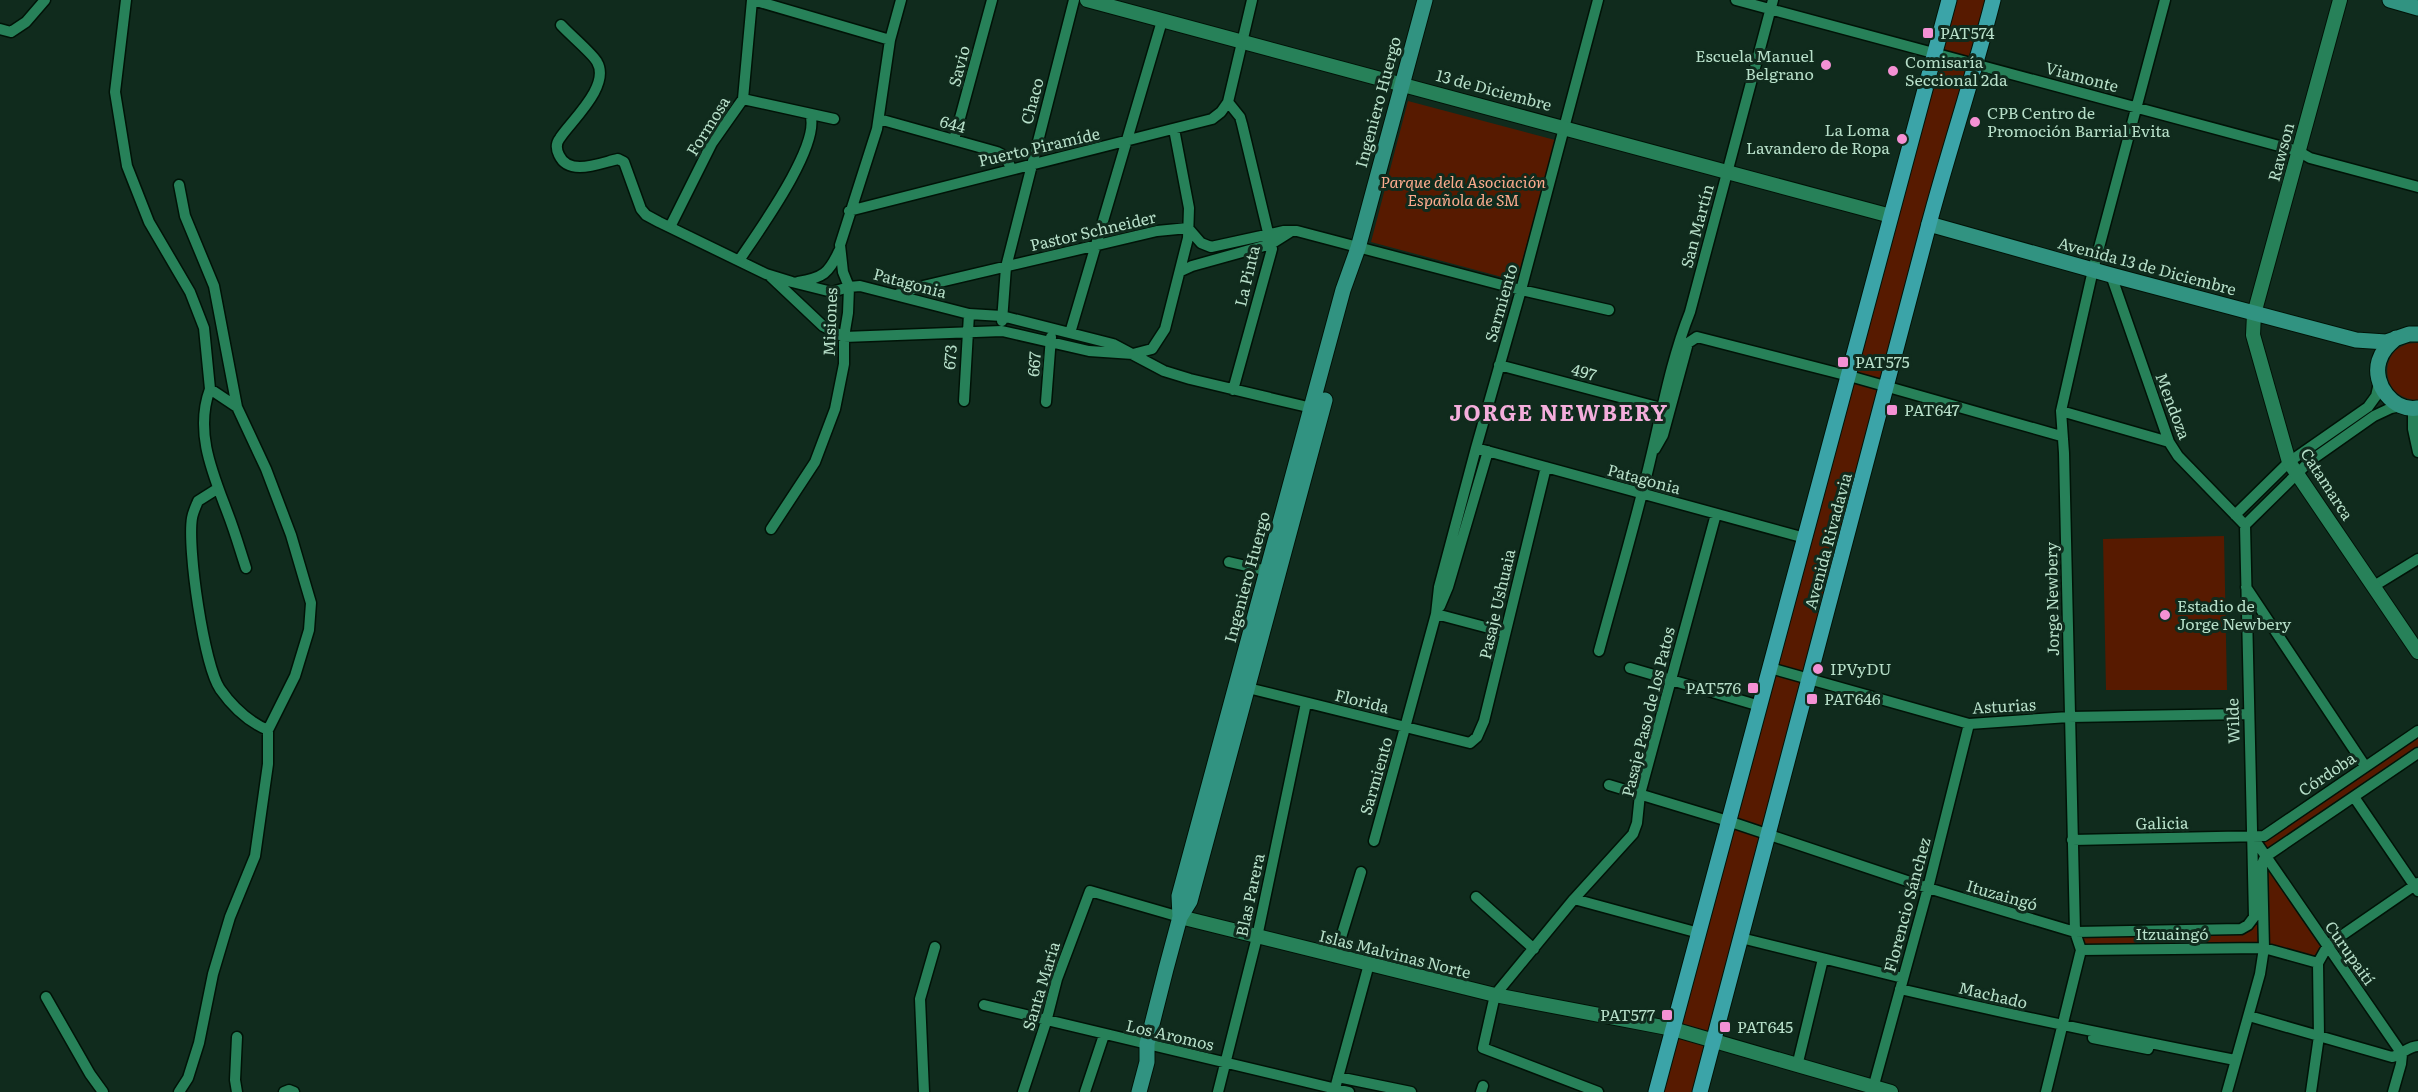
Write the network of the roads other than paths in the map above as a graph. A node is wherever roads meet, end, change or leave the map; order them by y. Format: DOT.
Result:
graph roads {
  1 [pos="45,0"];
  2 [pos="126,0"];
  3 [pos="752,0"];
  4 [pos="901,0"];
  5 [pos="992,0"];
  6 [pos="1074,0"];
  7 [pos="1087,0"];
  8 [pos="1252,0"];
  9 [pos="1425,0"];
  10 [pos="1598,0"];
  11 [pos="1736,0"];
  12 [pos="1948,0"];
  13 [pos="1994,0"];
  14 [pos="2165,0"];
  15 [pos="2340,0"];
  16 [pos="2390,0"];
  17 [pos="1771,5"];
  18 [pos="2418,8"];
  19 [pos="1162,21"];
  20 [pos="561,26"];
  21 [pos="0,29"];
  22 [pos="890,40"];
  23 [pos="1242,42"];
  24 [pos="1935,52"];
  25 [pos="1977,64"];
  26 [pos="1402,84"];
  27 [pos="743,99"];
  28 [pos="1228,102"];
  29 [pos="2136,108"];
  30 [pos="810,114"];
  31 [pos="834,119"];
  32 [pos="879,119"];
  33 [pos="1564,127"];
  34 [pos="1174,129"];
  35 [pos="954,140"];
  36 [pos="1127,141"];
  37 [pos="2298,151"];
  38 [pos="1032,165"];
  39 [pos="1011,168"];
  40 [pos="1727,170"];
  41 [pos="179,185"];
  42 [pos="2418,188"];
  43 [pos="849,211"];
  44 [pos="1891,216"];
  45 [pos="1929,224"];
  46 [pos="670,226"];
  47 [pos="1188,228"];
  48 [pos="1270,240"];
  49 [pos="1095,246"];
  50 [pos="1358,248"];
  51 [pos="840,250"];
  52 [pos="740,259"];
  53 [pos="1006,267"];
  54 [pos="2093,270"];
  55 [pos="1181,271"];
  56 [pos="768,274"];
  57 [pos="2111,275"];
  58 [pos="792,282"];
  59 [pos="849,287"];
  60 [pos="1521,290"];
  61 [pos="896,296"];
  62 [pos="1609,310"];
  63 [pos="969,314"];
  64 [pos="2254,314"];
  65 [pos="1002,316"];
  66 [pos="1051,328"];
  67 [pos="1002,332"];
  68 [pos="967,333"];
  69 [pos="1070,333"];
  70 [pos="2418,334"];
  71 [pos="844,337"];
  72 [pos="2396,338"];
  73 [pos="2356,340"];
  74 [pos="1051,343"];
  75 [pos="1133,354"];
  76 [pos="2379,361"];
  77 [pos="1499,365"];
  78 [pos="1849,376"];
  79 [pos="2379,383"];
  80 [pos="1887,387"];
  81 [pos="210,389"];
  82 [pos="1233,390"];
  83 [pos="964,401"];
  84 [pos="1046,402"];
  85 [pos="237,407"];
  86 [pos="1312,408"];
  87 [pos="1661,408"];
  88 [pos="2411,408"];
  89 [pos="2061,411"];
  90 [pos="2061,436"];
  91 [pos="2169,442"];
  92 [pos="1476,448"];
  93 [pos="1488,452"];
  94 [pos="2418,452"];
  95 [pos="1651,458"];
  96 [pos="1546,467"];
  97 [pos="2293,467"];
  98 [pos="217,489"];
  99 [pos="1642,494"];
  100 [pos="1716,514"];
  101 [pos="2235,516"];
  102 [pos="2245,525"];
  103 [pos="771,529"];
  104 [pos="1805,538"];
  105 [pos="2418,559"];
  106 [pos="1229,562"];
  107 [pos="246,568"];
  108 [pos="1268,572"];
  109 [pos="2374,586"];
  110 [pos="2246,587"];
  111 [pos="1436,614"];
  112 [pos="1504,632"];
  113 [pos="1599,651"];
  114 [pos="2418,652"];
  115 [pos="1630,668"];
  116 [pos="1770,668"];
  117 [pos="1670,680"];
  118 [pos="1810,680"];
  119 [pos="1248,688"];
  120 [pos="1306,703"];
  121 [pos="1760,706"];
  122 [pos="2248,714"];
  123 [pos="2069,717"];
  124 [pos="1969,724"];
  125 [pos="1406,727"];
  126 [pos="268,730"];
  127 [pos="2418,731"];
  128 [pos="1470,742"];
  129 [pos="2418,753"];
  130 [pos="2365,766"];
  131 [pos="1609,785"];
  132 [pos="1640,794"];
  133 [pos="2354,797"];
  134 [pos="1728,821"];
  135 [pos="1769,835"];
  136 [pos="2252,836"];
  137 [pos="2072,840"];
  138 [pos="1374,841"];
  139 [pos="2265,857"];
  140 [pos="1361,872"];
  141 [pos="2417,886"];
  142 [pos="1928,888"];
  143 [pos="1090,891"];
  144 [pos="1476,897"];
  145 [pos="1574,899"];
  146 [pos="1180,917"];
  147 [pos="2254,917"];
  148 [pos="2075,932"];
  149 [pos="1699,933"];
  150 [pos="1257,937"];
  151 [pos="1741,938"];
  152 [pos="2328,945"];
  153 [pos="935,947"];
  154 [pos="2264,948"];
  155 [pos="1534,949"];
  156 [pos="2081,950"];
  157 [pos="1335,957"];
  158 [pos="1822,959"];
  159 [pos="2318,963"];
  160 [pos="1369,964"];
  161 [pos="1902,984"];
  162 [pos="1495,995"];
  163 [pos="46,997"];
  164 [pos="984,1005"];
  165 [pos="2249,1016"];
  166 [pos="1046,1022"];
  167 [pos="2063,1026"];
  168 [pos="1673,1029"];
  169 [pos="1104,1035"];
  170 [pos="2319,1036"];
  171 [pos="237,1037"];
  172 [pos="1714,1042"];
  173 [pos="1147,1044"];
  174 [pos="2418,1047"];
  175 [pos="2402,1054"];
  176 [pos="2235,1060"];
  177 [pos="1226,1064"];
  178 [pos="1797,1066"];
  179 [pos="1338,1077"];
  180 [pos="1872,1090"];
  181 [pos="1334,1091"];
  182 [pos="103,1092"];
  183 [pos="179,1092"];
  184 [pos="237,1092"];
  185 [pos="284,1092"];
  186 [pos="294,1092"];
  187 [pos="924,1092"];
  188 [pos="1023,1092"];
  189 [pos="1085,1092"];
  190 [pos="1129,1092"];
  191 [pos="1139,1092"];
  192 [pos="1218,1092"];
  193 [pos="1349,1092"];
  194 [pos="1412,1092"];
  195 [pos="1598,1092"];
  196 [pos="1656,1092"];
  197 [pos="1700,1092"];
  198 [pos="1891,1092"];
  199 [pos="2046,1092"];
  200 [pos="2227,1092"];
  201 [pos="2311,1092"];
  202 [pos="2392,1092"];
  1 -- 21 [label="street"];
  2 -- 81 [label="street"];
  3 -- 22 [label="street"];
  3 -- 27 [label="street, Formosa"];
  4 -- 22 [label="street, Misiones"];
  5 -- 35 [label="street, Savio"];
  6 -- 38 [label="street, Chaco"];
  7 -- 19 [label="street, 13 de Diciembre"];
  8 -- 23 [label="street"];
  9 -- 26 [label="main road, Ingeniero Huergo"];
  10 -- 33 [label="street, Sarmiento"];
  11 -- 17 [label="street, Viamonte"];
  12 -- 24 [label="main road, Avenida Rivadavia"];
  13 -- 25 [label="main road, Avenida Rivadavia"];
  14 -- 29 [label="street, Jorge Newbery"];
  15 -- 37 [label="street, Rawson"];
  16 -- 18 [label="main road"];
  17 -- 24 [label="street, Viamonte"];
  17 -- 40 [label="street, San Martín"];
  19 -- 23 [label="street, 13 de Diciembre"];
  19 -- 36 [label="street"];
  20 -- 46 [label="street, Patagonia"];
  22 -- 32 [label="street, Misiones"];
  23 -- 26 [label="street, 13 de Diciembre"];
  23 -- 28 [label="street"];
  24 -- 25 [label="street, Viamonte"];
  24 -- 44 [label="main road, Avenida Rivadavia"];
  25 -- 29 [label="street, Viamonte"];
  25 -- 45 [label="main road, Avenida Rivadavia"];
  26 -- 33 [label="street, 13 de Diciembre"];
  26 -- 50 [label="main road, Ingeniero Huergo"];
  27 -- 30 [label="street"];
  27 -- 46 [label="street, Formosa"];
  28 -- 34 [label="street, Puerto Piramíde"];
  28 -- 48 [label="street, La Pinta"];
  29 -- 37 [label="street, Viamonte"];
  29 -- 54 [label="street, Jorge Newbery"];
  30 -- 31 [label="street"];
  30 -- 52 [label="street"];
  32 -- 35 [label="street, 644"];
  32 -- 43 [label="street, Misiones"];
  33 -- 40 [label="street, 13 de Diciembre"];
  33 -- 60 [label="street, Sarmiento"];
  34 -- 36 [label="street, Puerto Piramíde"];
  34 -- 47 [label="street"];
  35 -- 39 [label="street, 644"];
  36 -- 38 [label="street, Puerto Piramíde"];
  36 -- 49 [label="street"];
  37 -- 42 [label="street, Viamonte"];
  37 -- 64 [label="street, Rawson"];
  38 -- 39 [label="street, Puerto Piramíde"];
  38 -- 53 [label="street, Chaco"];
  39 -- 43 [label="street, Puerto Piramíde"];
  40 -- 44 [label="street, 13 de Diciembre"];
  40 -- 87 [label="street, San Martín"];
  41 -- 85 [label="street"];
  43 -- 51 [label="street, Misiones"];
  44 -- 78 [label="main road, Avenida Rivadavia"];
  45 -- 54 [label="main road, Avenida 13 de Diciembre"];
  45 -- 80 [label="main road, Avenida Rivadavia"];
  46 -- 52 [label="street, Patagonia"];
  47 -- 48 [label="street"];
  47 -- 49 [label="street, Pastor Schneider"];
  47 -- 55 [label="street"];
  48 -- 50 [label="street"];
  48 -- 55 [label="street"];
  48 -- 82 [label="street, La Pinta"];
  49 -- 53 [label="street, Pastor Schneider"];
  49 -- 69 [label="street"];
  50 -- 60 [label="street"];
  50 -- 86 [label="main road, Ingeniero Huergo"];
  50 -- 119 [label="main road, Ingeniero Huergo"];
  51 -- 58 [label="street"];
  51 -- 59 [label="street, Misiones"];
  52 -- 56 [label="street, Patagonia"];
  53 -- 61 [label="street, Pastor Schneider"];
  53 -- 65 [label="street, Chaco"];
  54 -- 57 [label="main road, Avenida 13 de Diciembre"];
  54 -- 89 [label="street, Jorge Newbery"];
  55 -- 75 [label="street"];
  56 -- 58 [label="street, Patagonia"];
  56 -- 71 [label="street"];
  57 -- 64 [label="main road, Avenida 13 de Diciembre"];
  57 -- 91 [label="street, Mendoza"];
  58 -- 59 [label="street, Patagonia"];
  59 -- 61 [label="street, Patagonia"];
  59 -- 71 [label="street, Misiones"];
  60 -- 62 [label="street"];
  60 -- 77 [label="street, Sarmiento"];
  61 -- 63 [label="street, Patagonia"];
  63 -- 65 [label="street, Patagonia"];
  63 -- 68 [label="street, 673"];
  64 -- 73 [label="main road, Avenida 13 de Diciembre"];
  64 -- 97 [label="street, Catamarca"];
  65 -- 66 [label="street, Patagonia"];
  65 -- 67 [label="street, Chaco"];
  66 -- 69 [label="street, Patagonia"];
  66 -- 74 [label="street, 667"];
  67 -- 68 [label="street"];
  67 -- 74 [label="street"];
  68 -- 71 [label="street"];
  68 -- 83 [label="street, 673"];
  69 -- 75 [label="street, Patagonia"];
  70 -- 72 [label="main road"];
  71 -- 103 [label="street, Misiones"];
  72 -- 73 [label="main road"];
  72 -- 76 [label="main road"];
  73 -- 76 [label="main road"];
  74 -- 75 [label="street"];
  74 -- 84 [label="street, 667"];
  75 -- 82 [label="street, Patagonia"];
  76 -- 79 [label="main road"];
  77 -- 87 [label="street, 497"];
  77 -- 92 [label="street, Sarmiento"];
  78 -- 80 [label="street"];
  78 -- 95 [label="street, San Martín"];
  78 -- 104 [label="main road, Avenida Rivadavia"];
  79 -- 88 [label="main road"];
  79 -- 97 [label="street"];
  80 -- 90 [label="street"];
  80 -- 118 [label="main road, Avenida Rivadavia"];
  81 -- 85 [label="street"];
  81 -- 98 [label="street"];
  82 -- 86 [label="street, Patagonia"];
  85 -- 126 [label="street"];
  86 -- 108 [label="main road, Ingeniero Huergo"];
  87 -- 95 [label="street, San Martín"];
  88 -- 94 [label="street"];
  88 -- 97 [label="street"];
  89 -- 90 [label="street, Jorge Newbery"];
  89 -- 91 [label="street"];
  90 -- 123 [label="street, Jorge Newbery"];
  91 -- 101 [label="street, Mendoza"];
  92 -- 93 [label="street, Patagonia"];
  92 -- 111 [label="street, Sarmiento"];
  93 -- 96 [label="street, Patagonia"];
  93 -- 111 [label="street, Sarmiento"];
  95 -- 99 [label="street, San Martín"];
  96 -- 99 [label="street, Patagonia"];
  96 -- 112 [label="street, Pasaje Ushuaia"];
  97 -- 101 [label="street"];
  97 -- 102 [label="street"];
  97 -- 109 [label="street, Catamarca"];
  98 -- 107 [label="street"];
  98 -- 126 [label="street"];
  99 -- 100 [label="street, Patagonia"];
  99 -- 113 [label="street, San Martín"];
  100 -- 104 [label="street, Patagonia"];
  100 -- 117 [label="street, Pasaje Paso de los Patos"];
  101 -- 102 [label="street, Mendoza"];
  102 -- 110 [label="street, Wilde"];
  104 -- 116 [label="main road, Avenida Rivadavia"];
  105 -- 109 [label="street"];
  106 -- 108 [label="street"];
  108 -- 146 [label="main road, Ingeniero Huergo"];
  109 -- 114 [label="street, Catamarca"];
  110 -- 122 [label="street, Wilde"];
  110 -- 130 [label="street"];
  111 -- 112 [label="street"];
  111 -- 125 [label="street, Sarmiento"];
  112 -- 128 [label="street, Pasaje Ushuaia"];
  115 -- 117 [label="street"];
  116 -- 118 [label="street, Asturias"];
  116 -- 121 [label="main road, Avenida Rivadavia"];
  117 -- 121 [label="street"];
  117 -- 132 [label="street, Pasaje Paso de los Patos"];
  118 -- 124 [label="street, Asturias"];
  118 -- 135 [label="main road, Avenida Rivadavia"];
  119 -- 120 [label="street, Florida"];
  119 -- 146 [label="main road, Ingeniero Huergo"];
  120 -- 125 [label="street, Florida"];
  120 -- 150 [label="street, Blas Parera"];
  121 -- 134 [label="main road, Avenida Rivadavia"];
  122 -- 123 [label="street, Asturias"];
  122 -- 136 [label="street, Wilde"];
  123 -- 124 [label="street, Asturias"];
  123 -- 137 [label="street, Jorge Newbery"];
  124 -- 142 [label="street, Florencio Sánchez"];
  125 -- 128 [label="street, Florida"];
  125 -- 138 [label="street, Sarmiento"];
  126 -- 183 [label="street"];
  127 -- 130 [label="street, Córdoba"];
  129 -- 133 [label="street, Córdoba"];
  130 -- 136 [label="street, Córdoba"];
  131 -- 132 [label="street"];
  132 -- 134 [label="street"];
  132 -- 145 [label="street, Pasaje Paso de los Patos"];
  133 -- 139 [label="street, Córdoba"];
  133 -- 141 [label="street"];
  134 -- 135 [label="street, Ituzaingó"];
  134 -- 149 [label="main road, Avenida Rivadavia"];
  135 -- 142 [label="street, Ituzaingó"];
  135 -- 151 [label="main road, Avenida Rivadavia"];
  136 -- 137 [label="street, Galicia"];
  136 -- 139 [label="street, Curupaití"];
  136 -- 147 [label="street, Wilde"];
  137 -- 148 [label="street, Jorge Newbery"];
  139 -- 152 [label="street, Curupaití"];
  139 -- 154 [label="street"];
  140 -- 157 [label="street"];
  141 -- 152 [label="street"];
  142 -- 148 [label="street, Ituzaingó"];
  142 -- 161 [label="street, Florencio Sánchez"];
  143 -- 146 [label="street, Islas Malvinas Norte"];
  143 -- 166 [label="street, Santa María"];
  144 -- 155 [label="street"];
  145 -- 149 [label="street"];
  145 -- 155 [label="street, Pasaje Paso de los Patos"];
  146 -- 150 [label="street, Islas Malvinas Norte"];
  146 -- 173 [label="main road, Ingeniero Huergo"];
  147 -- 148 [label="street, Ituzaingó"];
  148 -- 156 [label="street, Jorge Newbery"];
  149 -- 168 [label="main road, Avenida Rivadavia"];
  150 -- 157 [label="street, Islas Malvinas Norte"];
  150 -- 177 [label="street, Blas Parera"];
  151 -- 158 [label="street, Machado"];
  151 -- 172 [label="main road, Avenida Rivadavia"];
  152 -- 159 [label="street"];
  152 -- 175 [label="street, Curupaití"];
  153 -- 187 [label="street"];
  154 -- 156 [label="street, Itzuaingó"];
  154 -- 159 [label="street"];
  154 -- 165 [label="street"];
  155 -- 162 [label="street, Pasaje Paso de los Patos"];
  156 -- 167 [label="street"];
  157 -- 160 [label="street, Islas Malvinas Norte"];
  158 -- 161 [label="street, Machado"];
  158 -- 178 [label="street"];
  159 -- 170 [label="street"];
  160 -- 162 [label="street, Islas Malvinas Norte"];
  160 -- 179 [label="street"];
  161 -- 167 [label="street, Machado"];
  161 -- 180 [label="street, Florencio Sánchez"];
  162 -- 168 [label="street, Islas Malvinas Norte"];
  162 -- 195 [label="street, Pasaje Paso de los Patos"];
  163 -- 182 [label="street"];
  164 -- 166 [label="street, Los Aromos"];
  165 -- 170 [label="street"];
  165 -- 176 [label="street"];
  166 -- 169 [label="street, Los Aromos"];
  166 -- 188 [label="street, Santa María"];
  167 -- 176 [label="street, Machado"];
  167 -- 199 [label="street"];
  168 -- 172 [label="street, Islas Malvinas Norte"];
  168 -- 196 [label="main road, Avenida Rivadavia"];
  169 -- 173 [label="street, Los Aromos"];
  169 -- 189 [label="street"];
  170 -- 175 [label="street"];
  170 -- 201 [label="street"];
  171 -- 184 [label="street"];
  172 -- 178 [label="street, Islas Malvinas Norte"];
  172 -- 197 [label="main road, Avenida Rivadavia"];
  173 -- 177 [label="street, Los Aromos"];
  173 -- 190 [label="main road, Ingeniero Huergo"];
  173 -- 191 [label="main road, Ingeniero Huergo"];
  174 -- 175 [label="street"];
  175 -- 202 [label="street"];
  176 -- 200 [label="street"];
  177 -- 181 [label="street, Los Aromos"];
  177 -- 192 [label="street, Blas Parera"];
  178 -- 180 [label="street, Islas Malvinas Norte"];
  179 -- 181 [label="street"];
  179 -- 194 [label="street"];
  180 -- 198 [label="street, Islas Malvinas Norte"];
  181 -- 193 [label="street, Los Aromos"];
  185 -- 186 [label="street"];
}
